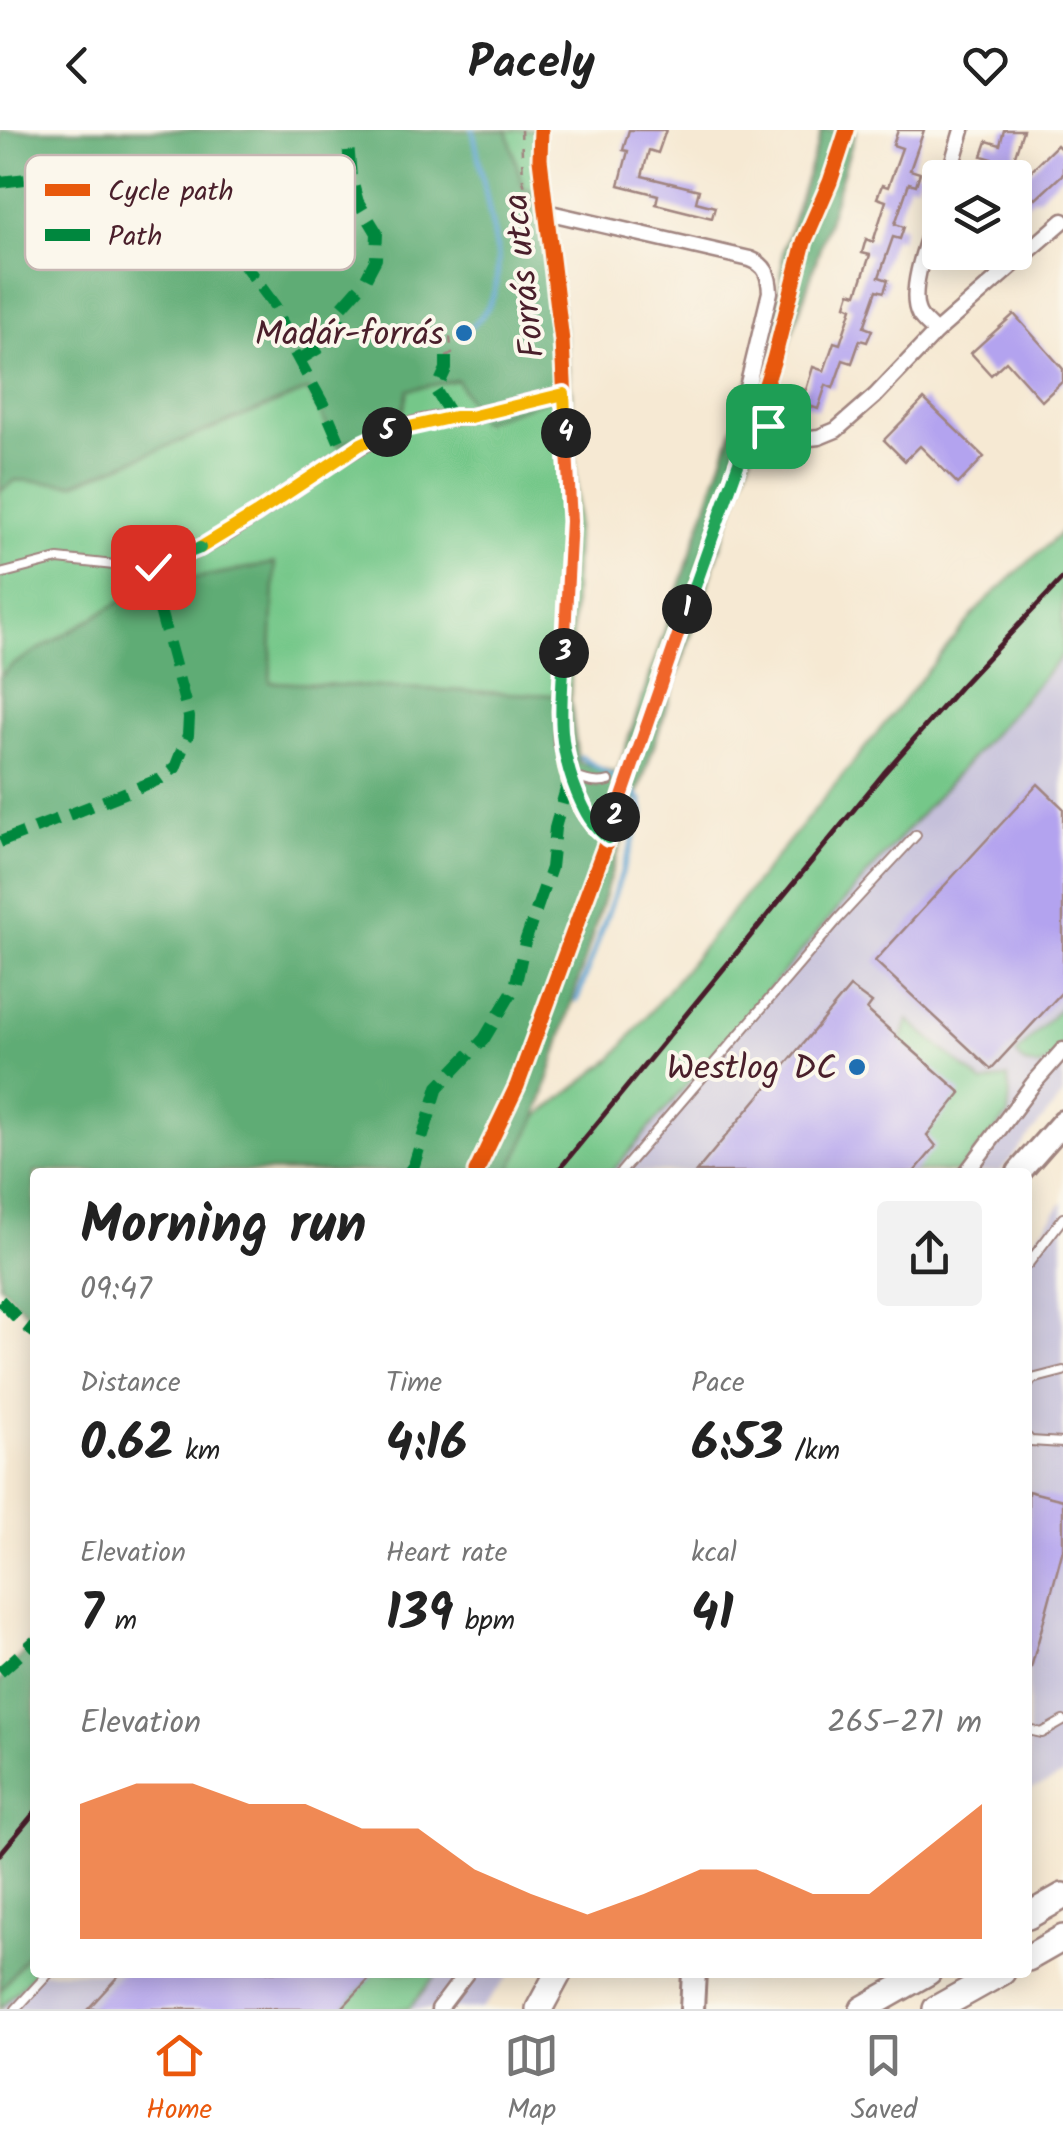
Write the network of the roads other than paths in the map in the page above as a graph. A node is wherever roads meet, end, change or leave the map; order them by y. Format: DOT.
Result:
graph roads {
  1 [pos="541,130"];
  2 [pos="962,130"];
  3 [pos="953,160"];
  4 [pos="546,212"];
  5 [pos="1063,221"];
  6 [pos="922,262"];
  7 [pos="936,332"];
  8 [pos="564,394"];
  9 [pos="153,567"];
  10 [pos="0,574"];
  11 [pos="570,774"];
  12 [pos="608,781"];
  13 [pos="916,834"];
  14 [pos="1063,1050"];
  15 [pos="1063,1122"];
  16 [pos="624,1168"];
  17 [pos="971,1168"];
  18 [pos="1023,1168"];
  19 [pos="1063,1218"];
  20 [pos="1032,1259"];
  21 [pos="1063,1371"];
  22 [pos="1032,1380"];
  23 [pos="1032,1441"];
  24 [pos="1063,1444"];
  25 [pos="1063,1721"];
  26 [pos="1032,1731"];
  27 [pos="1063,1896"];
  28 [pos="1032,1914"];
  29 [pos="1063,1938"];
  30 [pos="1032,1956"];
  31 [pos="44,1978"];
  32 [pos="462,1978"];
  33 [pos="556,1978"];
  34 [pos="694,1978"];
  35 [pos="917,1978"];
  36 [pos="991,1978"];
  37 [pos="16,2009"];
  38 [pos="439,2009"];
  39 [pos="538,2009"];
  40 [pos="692,2009"];
  41 [pos="863,2009"];
  42 [pos="936,2009"];
  1 -- 4 [label="street, Forrás utca"];
  2 -- 3 [label="street"];
  4 -- 7 [label="street"];
  4 -- 8 [label="street, Forrás utca"];
  5 -- 7 [label="street"];
  6 -- 7 [label="street"];
  8 -- 9 [label="street, Forrás utca"];
  8 -- 11 [label="street, Forrás utca"];
  9 -- 10 [label="lane"];
  11 -- 12 [label="lane"];
  13 -- 16 [label="lane"];
  14 -- 17 [label="street"];
  15 -- 18 [label="main road"];
  19 -- 20 [label="lane"];
  21 -- 22 [label="lane"];
  23 -- 24 [label="lane"];
  25 -- 26 [label="lane"];
  27 -- 28 [label="highway"];
  29 -- 30 [label="highway"];
  31 -- 37 [label="lane"];
  32 -- 38 [label="street"];
  33 -- 39 [label="highway"];
  34 -- 40 [label="main road"];
  35 -- 41 [label="highway"];
  36 -- 42 [label="highway"];
}
